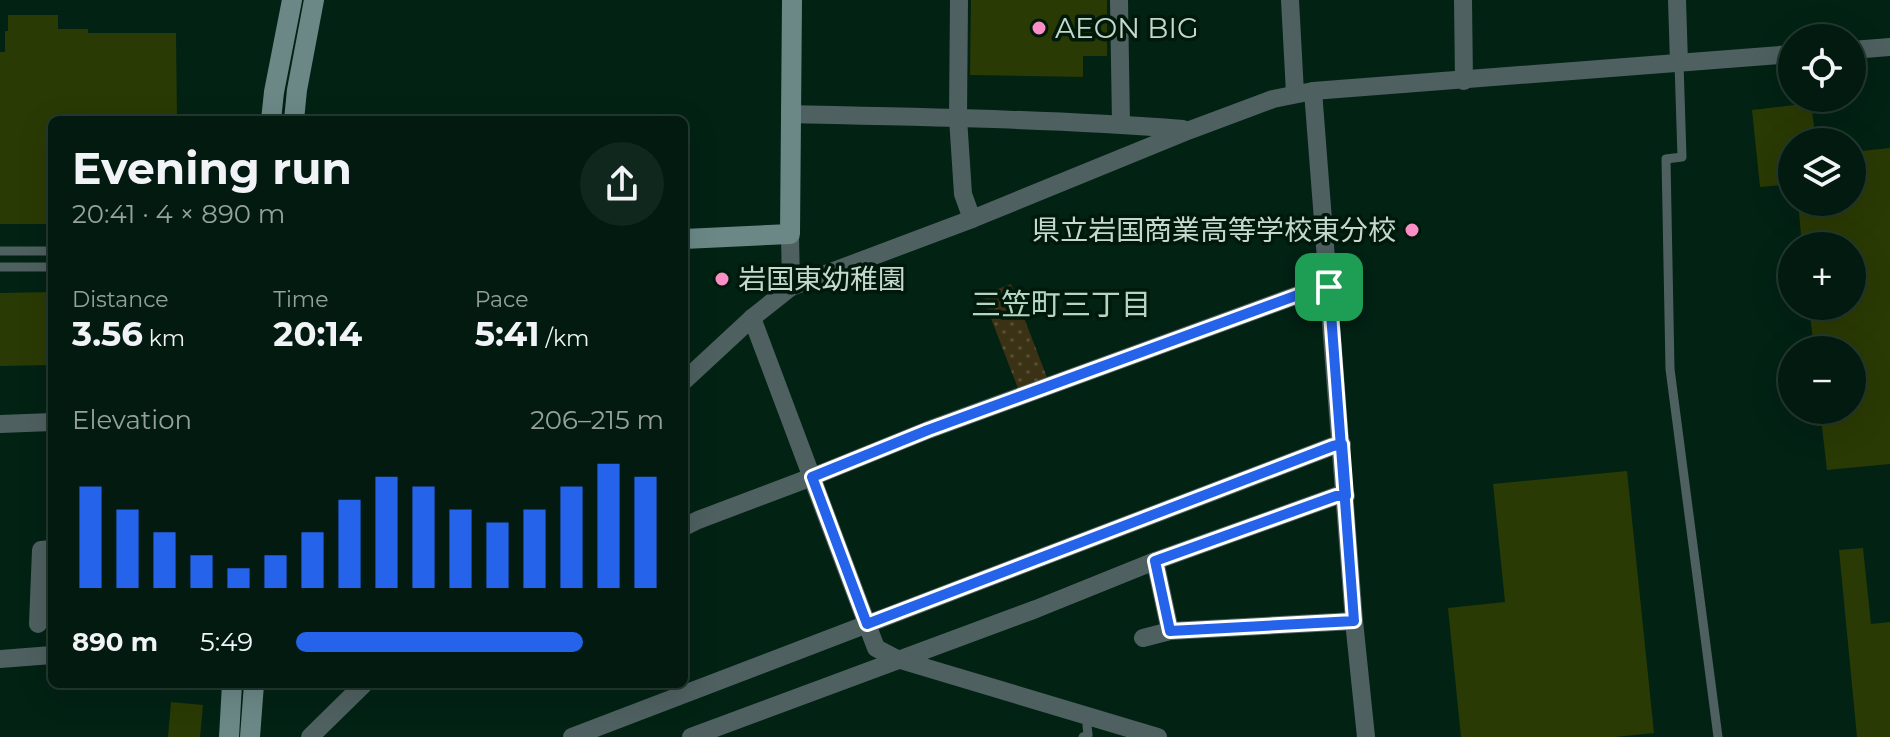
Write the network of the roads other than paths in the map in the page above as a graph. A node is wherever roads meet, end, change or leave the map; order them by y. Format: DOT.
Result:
graph roads {
  1 [pos="292,0"];
  2 [pos="314,0"];
  3 [pos="792,0"];
  4 [pos="959,0"];
  5 [pos="1119,0"];
  6 [pos="1290,0"];
  7 [pos="1463,0"];
  8 [pos="1677,0"];
  9 [pos="1890,47"];
  10 [pos="1866,49"];
  11 [pos="1778,55"];
  12 [pos="1679,63"];
  13 [pos="1464,81"];
  14 [pos="1304,92"];
  15 [pos="790,114"];
  16 [pos="271,116"];
  17 [pos="294,116"];
  18 [pos="958,118"];
  19 [pos="1121,124"];
  20 [pos="1190,130"];
  21 [pos="972,219"];
  22 [pos="790,234"];
  23 [pos="688,239"];
  24 [pos="0,251"];
  25 [pos="48,251"];
  26 [pos="0,267"];
  27 [pos="48,267"];
  28 [pos="791,287"];
  29 [pos="1329,287"];
  30 [pos="752,318"];
  31 [pos="688,377"];
  32 [pos="48,422"];
  33 [pos="0,424"];
  34 [pos="1342,444"];
  35 [pos="812,477"];
  36 [pos="1346,496"];
  37 [pos="688,525"];
  38 [pos="48,549"];
  39 [pos="1155,561"];
  40 [pos="1354,621"];
  41 [pos="38,624"];
  42 [pos="867,624"];
  43 [pos="1170,631"];
  44 [pos="1143,638"];
  45 [pos="48,655"];
  46 [pos="0,659"];
  47 [pos="897,659"];
  48 [pos="232,688"];
  49 [pos="254,688"];
  50 [pos="360,688"];
  51 [pos="1090,716"];
  52 [pos="229,737"];
  53 [pos="250,737"];
  54 [pos="310,737"];
  55 [pos="572,737"];
  56 [pos="691,737"];
  57 [pos="1083,737"];
  58 [pos="1158,737"];
  59 [pos="1366,737"];
  60 [pos="1718,737"];
  1 -- 16 [label="main road"];
  2 -- 17 [label="main road"];
  3 -- 15 [label="main road"];
  4 -- 18 [label="street"];
  5 -- 19 [label="street"];
  6 -- 14 [label="street"];
  7 -- 13 [label="street"];
  8 -- 12 [label="street"];
  9 -- 10 [label="street"];
  11 -- 12 [label="street"];
  12 -- 13 [label="street"];
  12 -- 60 [label="lane"];
  13 -- 14 [label="street"];
  14 -- 20 [label="street"];
  14 -- 29 [label="street"];
  15 -- 18 [label="street"];
  15 -- 22 [label="main road"];
  18 -- 19 [label="street"];
  18 -- 21 [label="street"];
  19 -- 20 [label="street"];
  20 -- 21 [label="street"];
  21 -- 28 [label="street"];
  22 -- 23 [label="main road"];
  22 -- 28 [label="street"];
  24 -- 25 [label="lane"];
  26 -- 27 [label="lane"];
  28 -- 30 [label="street"];
  29 -- 34 [label="street"];
  29 -- 35 [label="street"];
  30 -- 31 [label="street"];
  30 -- 35 [label="street"];
  32 -- 33 [label="street"];
  34 -- 36 [label="street"];
  34 -- 42 [label="street"];
  35 -- 37 [label="street"];
  35 -- 42 [label="street"];
  36 -- 39 [label="street"];
  36 -- 40 [label="street"];
  38 -- 41 [label="street"];
  39 -- 43 [label="street"];
  39 -- 47 [label="street"];
  40 -- 43 [label="street"];
  40 -- 59 [label="street"];
  42 -- 47 [label="street"];
  42 -- 55 [label="street"];
  43 -- 44 [label="street"];
  45 -- 46 [label="street"];
  47 -- 51 [label="street"];
  47 -- 56 [label="street"];
  48 -- 52 [label="main road"];
  49 -- 53 [label="main road"];
  50 -- 54 [label="street"];
  51 -- 57 [label="lane"];
  51 -- 58 [label="street"];
}
